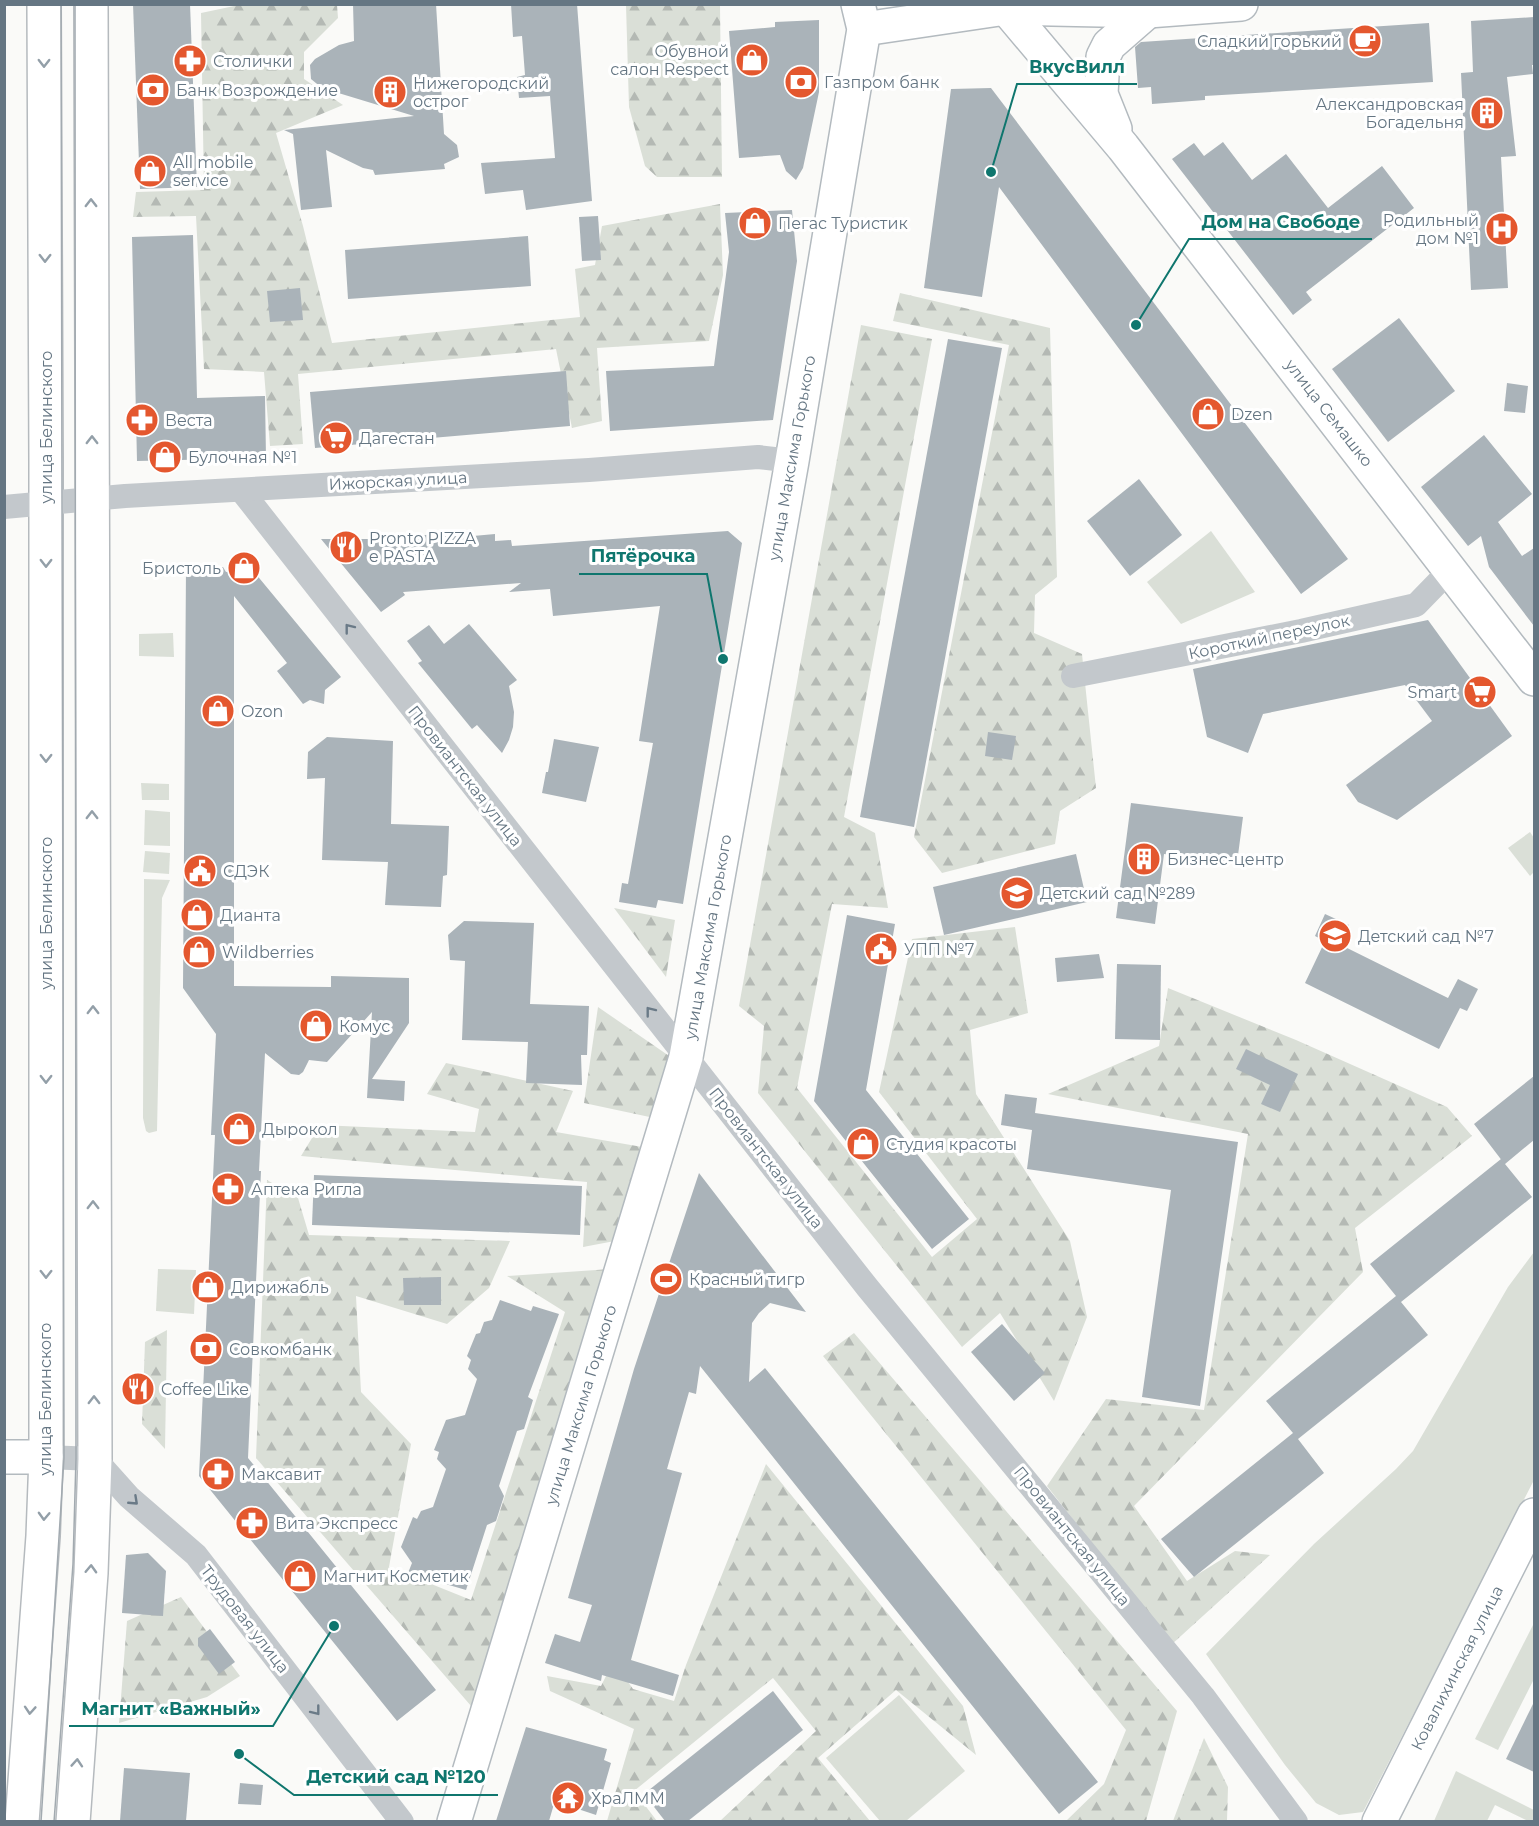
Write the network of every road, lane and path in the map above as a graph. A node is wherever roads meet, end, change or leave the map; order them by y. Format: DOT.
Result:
graph roads {
  1 [pos="44,4"];
  2 [pos="91,4"];
  3 [pos="1241,4"];
  4 [pos="1006,8"];
  5 [pos="1148,11"];
  6 [pos="861,17"];
  7 [pos="1123,147"];
  8 [pos="792,461"];
  9 [pos="241,490"];
  10 [pos="91,499"];
  11 [pos="46,504"];
  12 [pos="4,507"];
  13 [pos="1450,570"];
  14 [pos="1073,676"];
  15 [pos="1534,679"];
  16 [pos="686,1057"];
  17 [pos="4,1456"];
  18 [pos="46,1457"];
  19 [pos="94,1459"];
  20 [pos="1534,1515"];
  21 [pos="22,1821"];
  22 [pos="73,1821"];
  23 [pos="402,1821"];
  24 [pos="454,1821"];
  25 [pos="1296,1821"];
  26 [pos="1379,1821"];
  1 -- 11 [label="main road, улица Белинского, one-way"];
  10 -- 2 [label="main road, one-way"];
  3 -- 5 [label="main road"];
  4 -- 5 [label="main road"];
  4 -- 6 [label="main road"];
  4 -- 7 [label="main road, улица Семашко"];
  5 -- 7 [label="main road, улица Семашко"];
  6 -- 8 [label="main road, улица Максима Горького"];
  7 -- 13 [label="main road, улица Семашко"];
  8 -- 9 [label="street, Ижорская улица"];
  8 -- 16 [label="main road, улица Максима Горького"];
  9 -- 10 [label="street, Ижорская улица"];
  16 -- 9 [label="street, Провиантская улица, one-way"];
  10 -- 11 [label="street, Ижорская улица"];
  19 -- 10 [label="main road, one-way"];
  11 -- 12 [label="street, Ижорская улица"];
  11 -- 18 [label="main road, улица Белинского, one-way"];
  13 -- 14 [label="street, Короткий переулок"];
  13 -- 15 [label="main road, улица Семашко"];
  16 -- 24 [label="main road, улица Максима Горького"];
  16 -- 25 [label="street, Провиантская улица"];
  17 -- 18 [label="main road"];
  18 -- 19 [label="street"];
  18 -- 21 [label="main road, улица Белинского, one-way"];
  22 -- 19 [label="main road, one-way"];
  19 -- 23 [label="street, Трудовая улица, one-way"];
  20 -- 26 [label="main road, Ковалихинская улица"];
}
